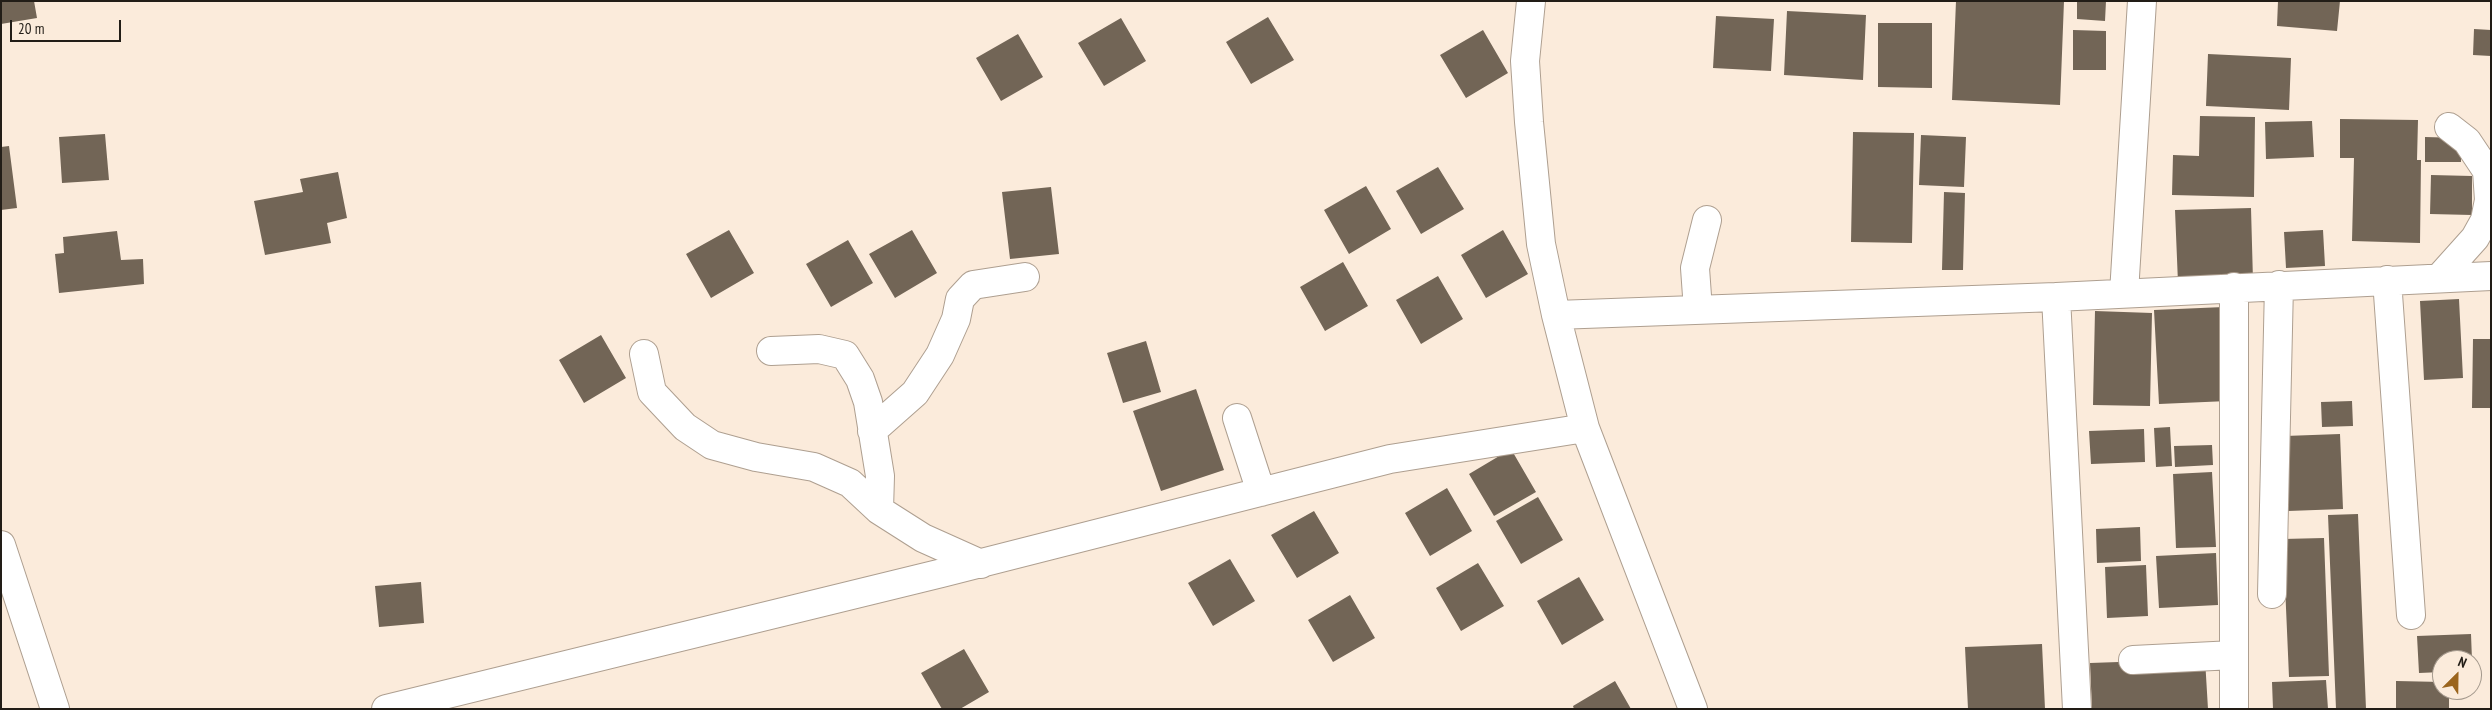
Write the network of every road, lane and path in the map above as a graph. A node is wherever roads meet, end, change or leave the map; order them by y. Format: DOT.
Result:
graph roads {
  1 [pos="1531,1"];
  2 [pos="2142,1"];
  3 [pos="2449,127"];
  4 [pos="1707,220"];
  5 [pos="1025,276"];
  6 [pos="2491,276"];
  7 [pos="2440,277"];
  8 [pos="2387,280"];
  9 [pos="2279,285"];
  10 [pos="2234,287"];
  11 [pos="2124,293"];
  12 [pos="2056,297"];
  13 [pos="1698,310"];
  14 [pos="1556,316"];
  15 [pos="772,351"];
  16 [pos="644,354"];
  17 [pos="1237,418"];
  18 [pos="1586,428"];
  19 [pos="872,431"];
  20 [pos="1261,492"];
  21 [pos="879,510"];
  22 [pos="1,545"];
  23 [pos="981,564"];
  24 [pos="2272,594"];
  25 [pos="2411,616"];
  26 [pos="2234,655"];
  27 [pos="2133,660"];
  28 [pos="55,709"];
  29 [pos="386,709"];
  30 [pos="1693,709"];
  31 [pos="2077,709"];
  32 [pos="2234,709"];
  1 -- 14 [label="street"];
  2 -- 11 [label="street"];
  3 -- 7 [label="street"];
  4 -- 13 [label="street"];
  5 -- 19 [label="street"];
  6 -- 7 [label="street"];
  7 -- 8 [label="street"];
  8 -- 9 [label="street"];
  8 -- 25 [label="street"];
  9 -- 10 [label="street"];
  9 -- 24 [label="street"];
  10 -- 11 [label="street"];
  10 -- 26 [label="street"];
  11 -- 12 [label="street"];
  12 -- 13 [label="street"];
  12 -- 31 [label="street"];
  13 -- 14 [label="street"];
  14 -- 18 [label="street"];
  15 -- 19 [label="street"];
  16 -- 21 [label="street"];
  17 -- 20 [label="street"];
  18 -- 20 [label="street"];
  18 -- 30 [label="street"];
  19 -- 21 [label="street"];
  20 -- 23 [label="street"];
  21 -- 23 [label="street"];
  22 -- 28 [label="street"];
  23 -- 29 [label="street"];
  26 -- 27 [label="street"];
  26 -- 32 [label="street"];
}
